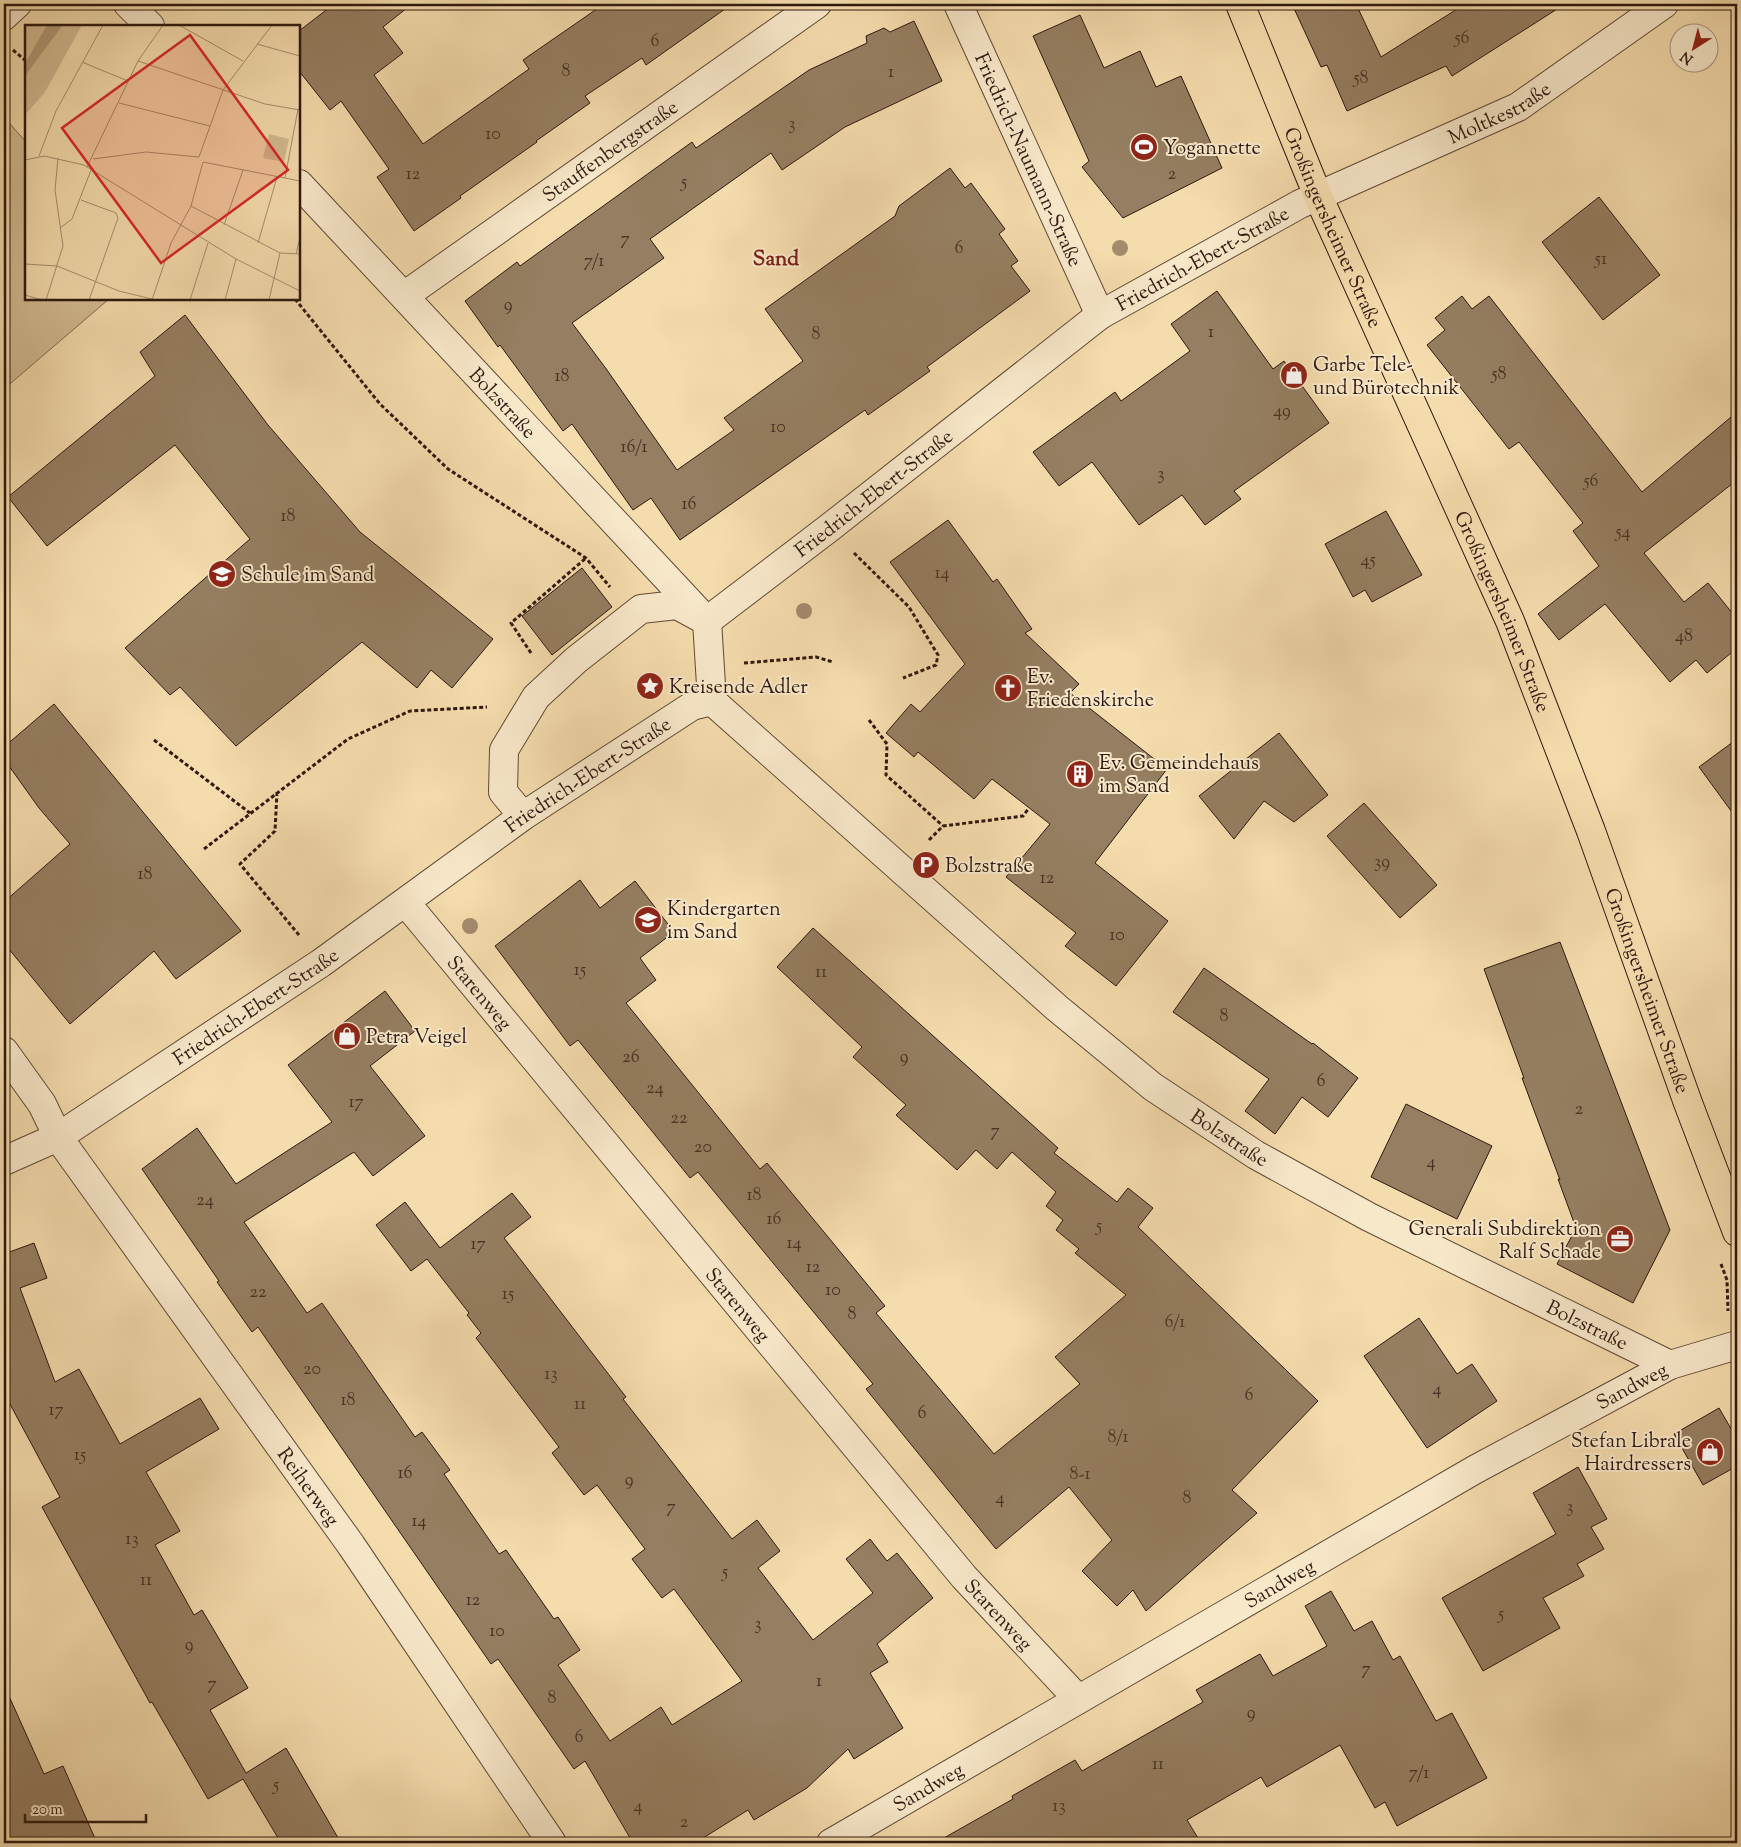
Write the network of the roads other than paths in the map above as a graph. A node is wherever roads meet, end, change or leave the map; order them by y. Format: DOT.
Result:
graph roads {
  1 [pos="17,4"];
  2 [pos="817,4"];
  3 [pos="958,4"];
  4 [pos="1240,4"];
  5 [pos="1664,4"];
  6 [pos="4,16"];
  7 [pos="300,185"];
  8 [pos="1318,196"];
  9 [pos="404,296"];
  10 [pos="1100,315"];
  11 [pos="707,621"];
  12 [pos="712,701"];
  13 [pos="523,816"];
  14 [pos="406,903"];
  15 [pos="4,1051"];
  16 [pos="58,1137"];
  17 [pos="4,1161"];
  18 [pos="1737,1232"];
  19 [pos="1737,1345"];
  20 [pos="1670,1365"];
  21 [pos="1078,1699"];
  22 [pos="843,1841"];
  23 [pos="552,1843"];
  1 -- 6 [label="street"];
  2 -- 9 [label="street, Stauffenbergstraße"];
  3 -- 10 [label="street, Friedrich-Naumann-Straße"];
  4 -- 8 [label="main road, Großingersheimer Straße"];
  5 -- 8 [label="street, Moltkestraße"];
  7 -- 9 [label="street, Bolzstraße"];
  8 -- 10 [label="street, Friedrich-Ebert-Straße"];
  8 -- 18 [label="main road, Großingersheimer Straße"];
  9 -- 11 [label="street, Bolzstraße"];
  10 -- 11 [label="street, Friedrich-Ebert-Straße"];
  11 -- 12 [label="street"];
  11 -- 13 [label="street"];
  12 -- 13 [label="street, Friedrich-Ebert-Straße"];
  12 -- 20 [label="street, Bolzstraße"];
  13 -- 14 [label="street, Friedrich-Ebert-Straße"];
  14 -- 16 [label="street, Friedrich-Ebert-Straße"];
  14 -- 21 [label="street, Starenweg"];
  15 -- 16 [label="street, Reiherweg"];
  16 -- 17 [label="street, Friedrich-Ebert-Straße"];
  16 -- 23 [label="street, Reiherweg"];
  19 -- 20 [label="street, Sandweg"];
  20 -- 21 [label="street, Sandweg"];
  21 -- 22 [label="street, Sandweg"];
}
